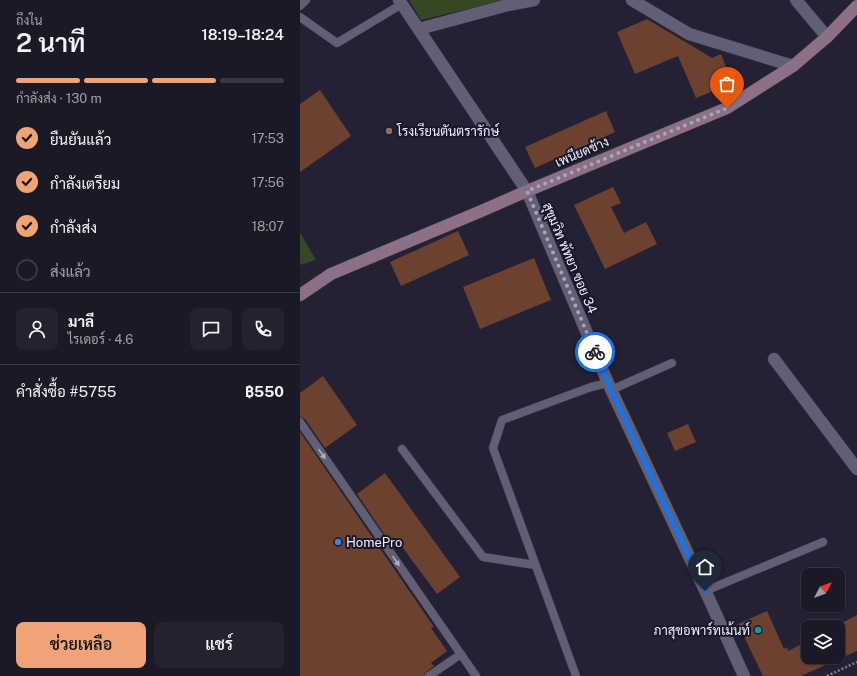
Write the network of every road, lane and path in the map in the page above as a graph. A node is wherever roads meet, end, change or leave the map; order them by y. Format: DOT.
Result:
graph roads {
  1 [pos="306,0"];
  2 [pos="534,0"];
  3 [pos="632,0"];
  4 [pos="796,0"];
  5 [pos="400,2"];
  6 [pos="300,6"];
  7 [pos="857,6"];
  8 [pos="300,17"];
  9 [pos="419,29"];
  10 [pos="828,38"];
  11 [pos="793,66"];
  12 [pos="527,191"];
  13 [pos="300,295"];
  14 [pos="774,359"];
  15 [pos="672,363"];
  16 [pos="610,387"];
  17 [pos="300,422"];
  18 [pos="402,449"];
  19 [pos="857,469"];
  20 [pos="823,542"];
  21 [pos="535,565"];
  22 [pos="705,591"];
  23 [pos="461,654"];
  24 [pos="857,662"];
  25 [pos="429,676"];
  26 [pos="476,676"];
  27 [pos="576,676"];
  28 [pos="744,676"];
  29 [pos="827,676"];
  1 -- 6 [label="lane"];
  2 -- 9 [label="street"];
  3 -- 11 [label="street"];
  4 -- 10 [label="street"];
  5 -- 8 [label="lane"];
  5 -- 9 [label="street, สุขุมวิท พัทยา ซอย 34"];
  7 -- 10 [label="street, เพนียดช้าง"];
  9 -- 12 [label="street, สุขุมวิท พัทยา ซอย 34"];
  10 -- 11 [label="street, เพนียดช้าง"];
  11 -- 12 [label="street, เพนียดช้าง"];
  12 -- 13 [label="street, เพนียดช้าง"];
  12 -- 16 [label="street, สุขุมวิท พัทยา ซอย 34"];
  14 -- 19 [label="street"];
  15 -- 16 [label="lane"];
  16 -- 21 [label="lane"];
  16 -- 22 [label="street, สุขุมวิท พัทยา ซอย 34"];
  17 -- 23 [label="lane, one-way"];
  18 -- 21 [label="lane"];
  20 -- 22 [label="lane"];
  21 -- 27 [label="lane"];
  22 -- 28 [label="street, สุขุมวิท พัทยา ซอย 34"];
  23 -- 25 [label="lane"];
  23 -- 26 [label="lane"];
  24 -- 29 [label="path"];
}
